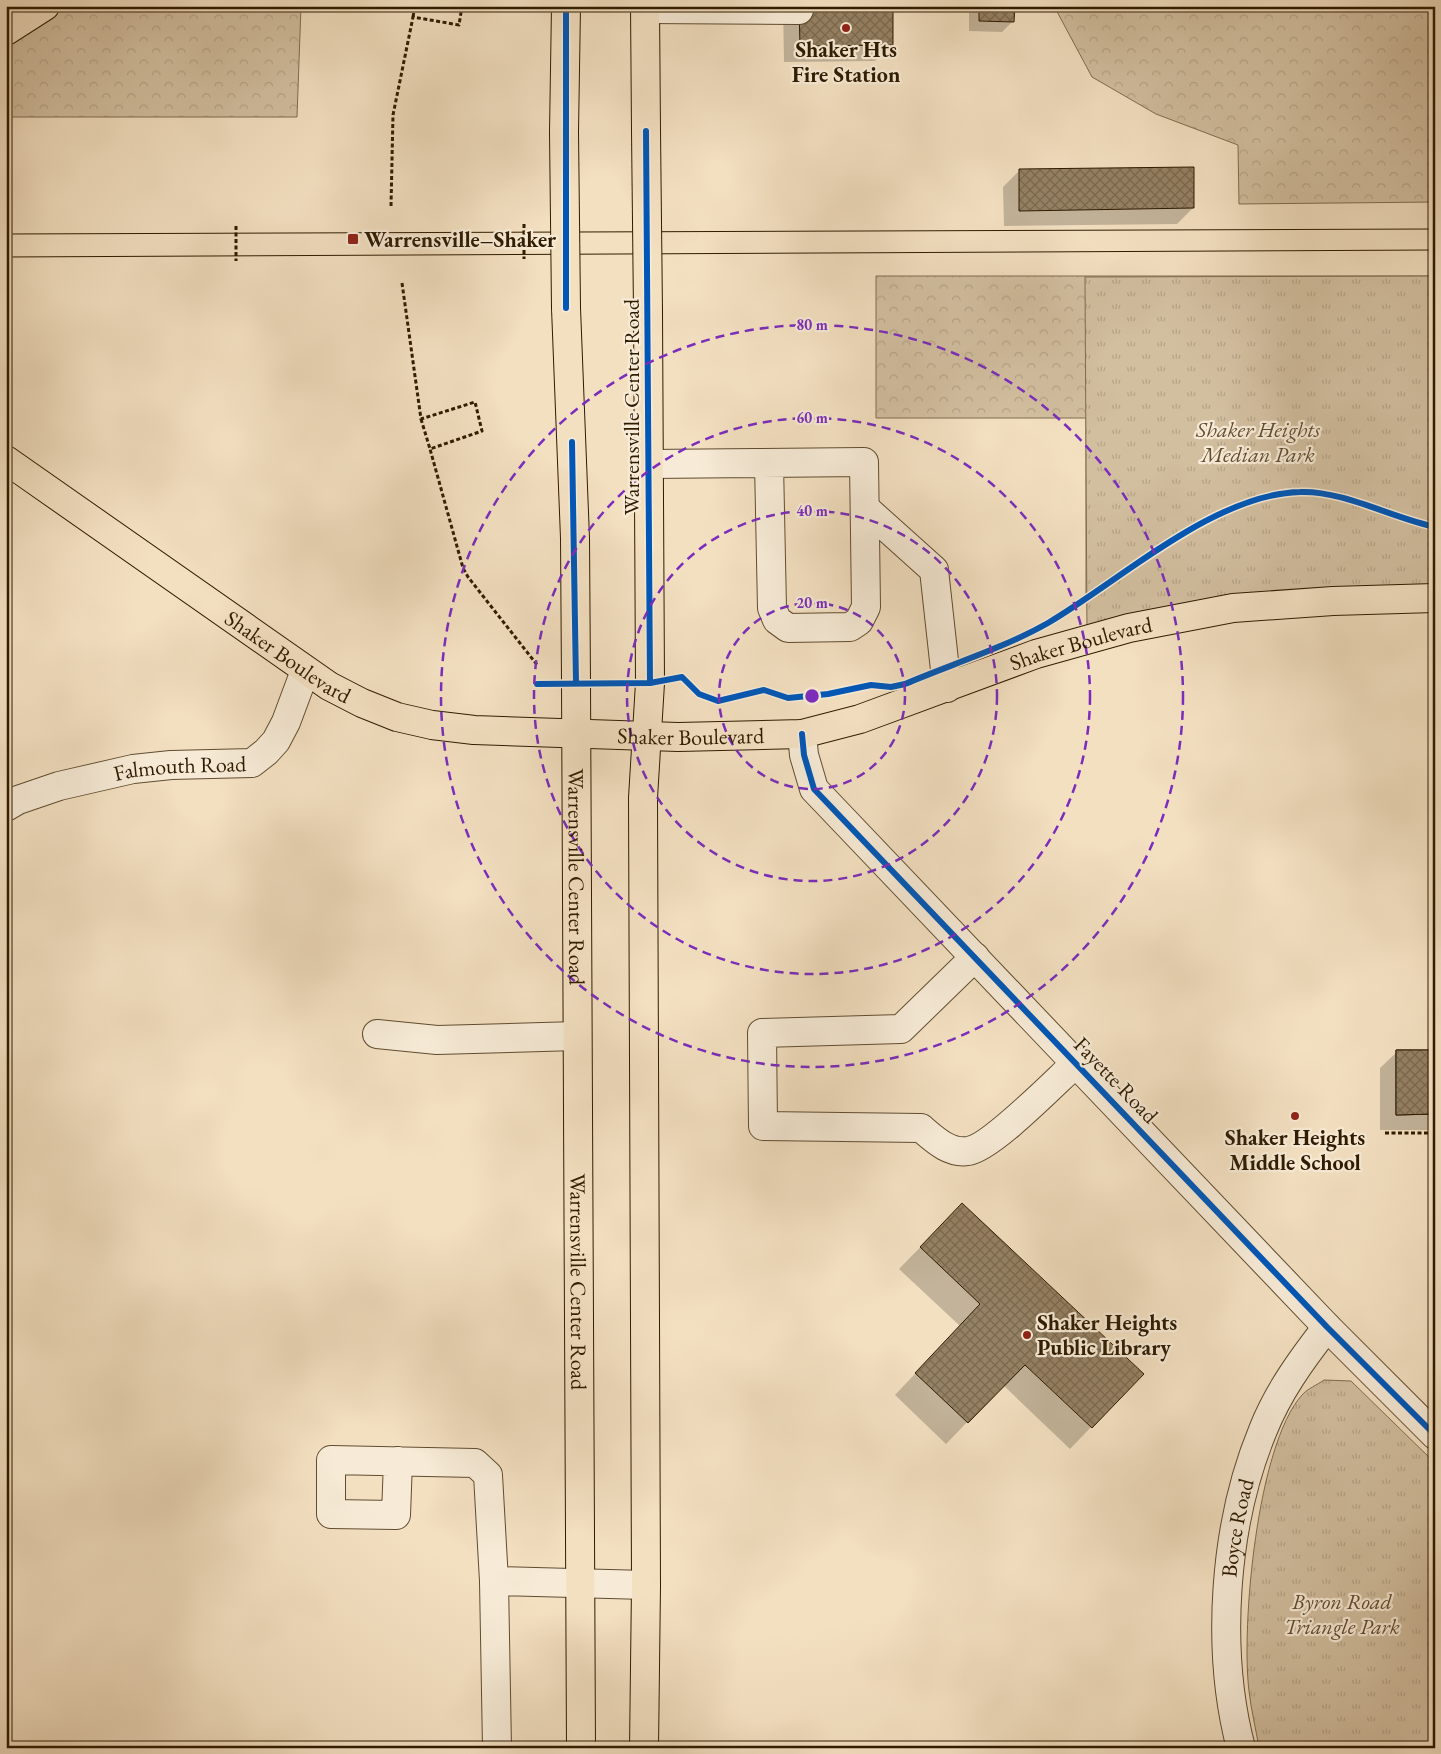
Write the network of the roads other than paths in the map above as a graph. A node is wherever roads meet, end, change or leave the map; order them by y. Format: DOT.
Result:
graph roads {
  1 [pos="44,6"];
  2 [pos="566,6"];
  3 [pos="645,8"];
  4 [pos="799,10"];
  5 [pos="6,31"];
  6 [pos="6,460"];
  7 [pos="769,463"];
  8 [pos="649,464"];
  9 [pos="865,508"];
  10 [pos="1435,598"];
  11 [pos="305,671"];
  12 [pos="947,688"];
  13 [pos="576,734"];
  14 [pos="802,734"];
  15 [pos="646,736"];
  16 [pos="6,807"];
  17 [pos="975,957"];
  18 [pos="377,1034"];
  19 [pos="577,1036"];
  20 [pos="1076,1063"];
  21 [pos="1327,1327"];
  22 [pos="1435,1435"];
  23 [pos="398,1461"];
  24 [pos="494,1581"];
  25 [pos="580,1584"];
  26 [pos="646,1585"];
  27 [pos="497,1748"];
  28 [pos="581,1748"];
  29 [pos="644,1748"];
  30 [pos="1241,1748"];
  1 -- 5 [label="main road"];
  2 -- 13 [label="main road, Warrensville Center Road, bridge"];
  3 -- 4 [label="street"];
  3 -- 8 [label="main road, Warrensville Center Road, bridge"];
  6 -- 11 [label="main road, Shaker Boulevard"];
  7 -- 8 [label="street"];
  7 -- 9 [label="street"];
  7 -- 9 [label="street"];
  8 -- 15 [label="main road, Warrensville Center Road"];
  9 -- 12 [label="street"];
  10 -- 12 [label="main road, Shaker Boulevard"];
  11 -- 13 [label="main road, Shaker Boulevard"];
  11 -- 16 [label="street, Falmouth Road"];
  12 -- 14 [label="main road, Shaker Boulevard"];
  13 -- 15 [label="main road, Shaker Boulevard"];
  13 -- 19 [label="main road, Warrensville Center Road"];
  14 -- 15 [label="main road, Shaker Boulevard"];
  14 -- 17 [label="street, Fayette Road"];
  15 -- 26 [label="main road, Warrensville Center Road"];
  17 -- 20 [label="street, Fayette Road"];
  17 -- 20 [label="street"];
  18 -- 19 [label="street"];
  19 -- 25 [label="main road, Warrensville Center Road"];
  20 -- 21 [label="street, Fayette Road"];
  21 -- 22 [label="street, Fayette Road"];
  21 -- 30 [label="street, Boyce Road"];
  23 -- 24 [label="street"];
  24 -- 25 [label="street"];
  24 -- 27 [label="street"];
  25 -- 26 [label="street"];
  25 -- 28 [label="main road, Warrensville Center Road"];
  26 -- 29 [label="main road, Warrensville Center Road"];
}
